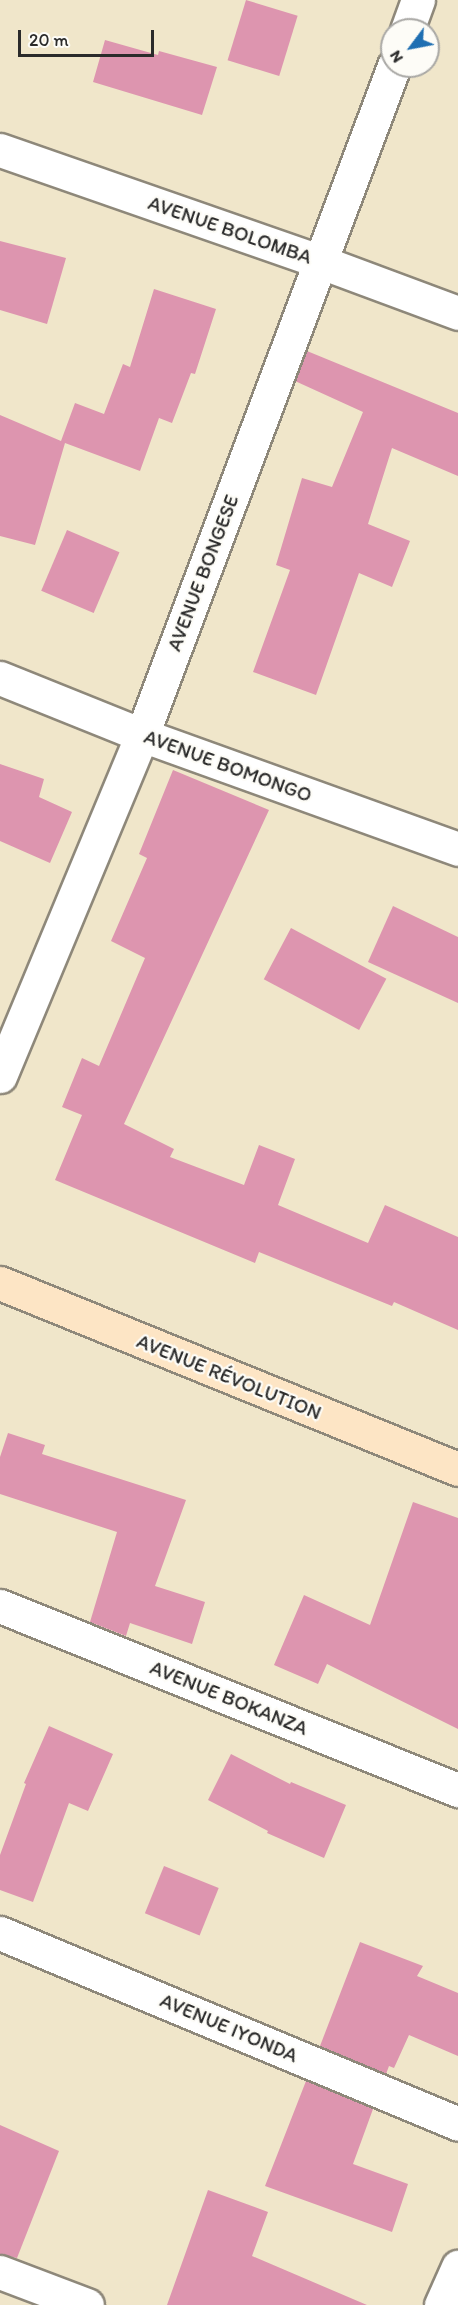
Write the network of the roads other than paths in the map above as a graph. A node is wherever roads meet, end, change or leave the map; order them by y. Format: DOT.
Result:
graph roads {
  1 [pos="418,0"];
  2 [pos="411,18"];
  3 [pos="390,78"];
  4 [pos="0,150"];
  5 [pos="321,262"];
  6 [pos="458,313"];
  7 [pos="0,678"];
  8 [pos="142,735"];
  9 [pos="458,849"];
  10 [pos="0,1076"];
  11 [pos="0,1283"];
  12 [pos="458,1469"];
  13 [pos="0,1606"];
  14 [pos="458,1790"];
  15 [pos="0,1933"];
  16 [pos="458,2124"];
  17 [pos="458,2267"];
  18 [pos="0,2271"];
  19 [pos="87,2305"];
  20 [pos="441,2305"];
  1 -- 2 [label="street"];
  3 -- 5 [label="street, AVENUE BONGESE"];
  4 -- 5 [label="street, AVENUE BOLOMBA"];
  5 -- 6 [label="street, AVENUE BOLOMBA"];
  5 -- 8 [label="street, AVENUE BONGESE"];
  7 -- 8 [label="street, AVENUE BOMONGO"];
  8 -- 9 [label="street, AVENUE BOMONGO"];
  8 -- 10 [label="street, AVENUE BONGESE"];
  11 -- 12 [label="street, AVENUE RÉVOLUTION"];
  13 -- 14 [label="street, AVENUE BOKANZA"];
  15 -- 16 [label="street, AVENUE IYONDA"];
  17 -- 20 [label="street"];
  18 -- 19 [label="street"];
}
